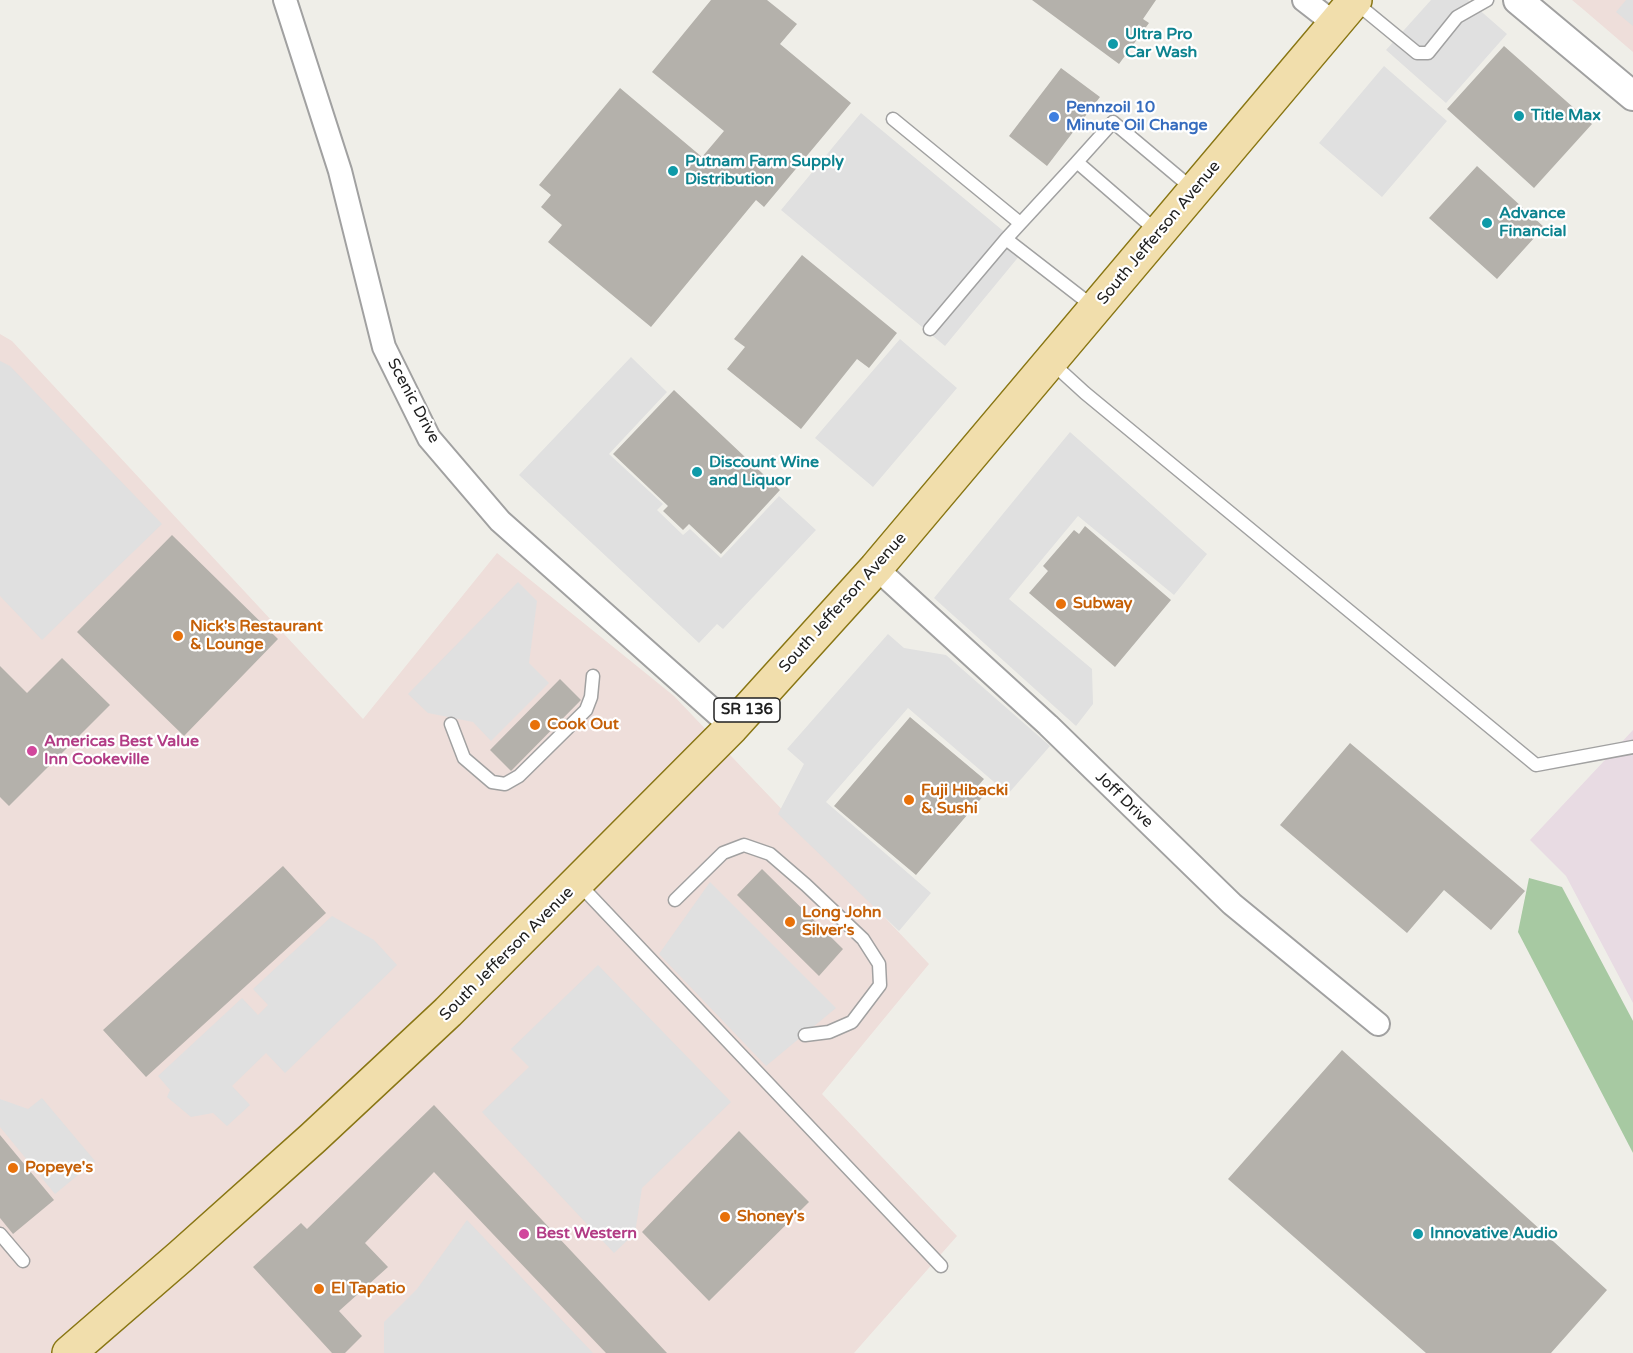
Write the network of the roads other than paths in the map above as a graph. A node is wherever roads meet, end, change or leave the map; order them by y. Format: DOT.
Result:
graph roads {
  1 [pos="285,0"];
  2 [pos="1304,0"];
  3 [pos="1486,0"];
  4 [pos="1518,0"];
  5 [pos="1348,8"];
  6 [pos="1633,96"];
  7 [pos="893,118"];
  8 [pos="1077,162"];
  9 [pos="1194,191"];
  10 [pos="1020,224"];
  11 [pos="1159,233"];
  12 [pos="1006,239"];
  13 [pos="1095,309"];
  14 [pos="930,329"];
  15 [pos="1050,361"];
  16 [pos="876,568"];
  17 [pos="594,676"];
  18 [pos="451,724"];
  19 [pos="732,727"];
  20 [pos="1633,747"];
  21 [pos="578,884"];
  22 [pos="675,900"];
  23 [pos="1378,1024"];
  24 [pos="805,1035"];
  25 [pos="0,1234"];
  26 [pos="23,1261"];
  27 [pos="941,1266"];
  28 [pos="69,1353"];
  1 -- 19 [label="street, Scenic Drive"];
  2 -- 5 [label="street"];
  3 -- 5 [label="lane"];
  4 -- 6 [label="street"];
  5 -- 9 [label="main road, South Jefferson Avenue / SR 136"];
  7 -- 10 [label="lane"];
  8 -- 9 [label="lane"];
  8 -- 10 [label="lane"];
  8 -- 11 [label="lane"];
  9 -- 11 [label="main road, South Jefferson Avenue / SR 136"];
  10 -- 12 [label="lane"];
  11 -- 13 [label="main road, South Jefferson Avenue / SR 136"];
  12 -- 13 [label="lane"];
  12 -- 14 [label="lane"];
  13 -- 15 [label="main road, South Jefferson Avenue / SR 136"];
  15 -- 16 [label="main road, South Jefferson Avenue / SR 136"];
  15 -- 20 [label="lane"];
  16 -- 19 [label="main road, South Jefferson Avenue / SR 136"];
  16 -- 23 [label="street, Joff Drive"];
  17 -- 18 [label="lane"];
  19 -- 21 [label="main road, South Jefferson Avenue / SR 136"];
  21 -- 27 [label="lane"];
  21 -- 28 [label="main road, South Jefferson Avenue / SR 136"];
  22 -- 24 [label="lane"];
  25 -- 26 [label="lane"];
}
